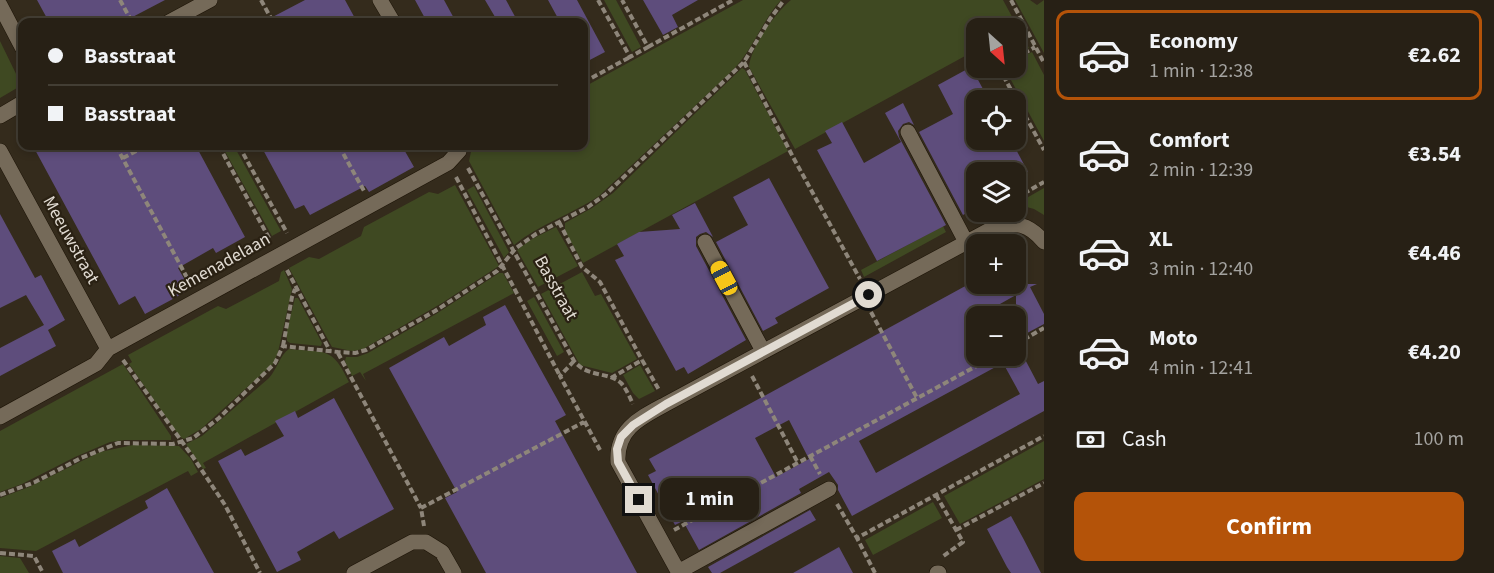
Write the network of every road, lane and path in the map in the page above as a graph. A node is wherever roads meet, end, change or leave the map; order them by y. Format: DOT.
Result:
graph roads {
  1 [pos="120,0"];
  2 [pos="210,0"];
  3 [pos="261,0"];
  4 [pos="380,0"];
  5 [pos="598,0"];
  6 [pos="622,0"];
  7 [pos="734,0"];
  8 [pos="784,0"];
  9 [pos="1011,0"];
  10 [pos="0,5"];
  11 [pos="130,18"];
  12 [pos="176,18"];
  13 [pos="271,18"];
  14 [pos="391,18"];
  15 [pos="18,39"];
  16 [pos="648,47"];
  17 [pos="1035,47"];
  18 [pos="1026,52"];
  19 [pos="630,57"];
  20 [pos="744,62"];
  21 [pos="1044,63"];
  22 [pos="1004,78"];
  23 [pos="588,80"];
  24 [pos="18,105"];
  25 [pos="0,116"];
  26 [pos="908,132"];
  27 [pos="118,150"];
  28 [pos="138,150"];
  29 [pos="221,150"];
  30 [pos="241,150"];
  31 [pos="341,150"];
  32 [pos="457,150"];
  33 [pos="459,150"];
  34 [pos="1044,150"];
  35 [pos="0,151"];
  36 [pos="123,158"];
  37 [pos="448,163"];
  38 [pos="1044,182"];
  39 [pos="1026,192"];
  40 [pos="372,205"];
  41 [pos="559,222"];
  42 [pos="981,234"];
  43 [pos="705,242"];
  44 [pos="966,242"];
  45 [pos="1044,242"];
  46 [pos="294,246"];
  47 [pos="513,250"];
  48 [pos="278,255"];
  49 [pos="503,264"];
  50 [pos="296,288"];
  51 [pos="866,296"];
  52 [pos="199,298"];
  53 [pos="1044,328"];
  54 [pos="1026,338"];
  55 [pos="283,346"];
  56 [pos="108,349"];
  57 [pos="330,351"];
  58 [pos="763,351"];
  59 [pos="338,352"];
  60 [pos="642,360"];
  61 [pos="574,361"];
  62 [pos="745,361"];
  63 [pos="976,366"];
  64 [pos="560,376"];
  65 [pos="611,378"];
  66 [pos="917,398"];
  67 [pos="666,404"];
  68 [pos="0,417"];
  69 [pos="641,418"];
  70 [pos="584,422"];
  71 [pos="1044,436"];
  72 [pos="181,442"];
  73 [pos="618,462"];
  74 [pos="798,463"];
  75 [pos="1044,483"];
  76 [pos="829,489"];
  77 [pos="0,495"];
  78 [pos="936,495"];
  79 [pos="421,508"];
  80 [pos="956,530"];
  81 [pos="660,538"];
  82 [pos="426,542"];
  83 [pos="0,553"];
  84 [pos="679,572"];
  85 [pos="43,573"];
  86 [pos="260,573"];
  87 [pos="354,573"];
  88 [pos="454,573"];
  89 [pos="875,573"];
  90 [pos="938,573"];
  1 -- 11 [label="path"];
  2 -- 12 [label="street"];
  3 -- 13 [label="path"];
  4 -- 14 [label="street"];
  5 -- 19 [label="path"];
  6 -- 16 [label="path"];
  7 -- 16 [label="path"];
  8 -- 20 [label="path"];
  9 -- 17 [label="path"];
  10 -- 15 [label="street"];
  16 -- 19 [label="path"];
  17 -- 18 [label="path"];
  17 -- 21 [label="path"];
  19 -- 23 [label="path"];
  20 -- 41 [label="path"];
  20 -- 51 [label="path"];
  22 -- 34 [label="path"];
  24 -- 25 [label="street"];
  26 -- 44 [label="street"];
  27 -- 36 [label="path"];
  28 -- 36 [label="path"];
  29 -- 48 [label="path"];
  30 -- 46 [label="path"];
  31 -- 40 [label="path"];
  32 -- 37 [label="street, Kemenadelaan"];
  33 -- 47 [label="path, Basstraat"];
  35 -- 56 [label="street, Meeuwstraat"];
  36 -- 52 [label="path"];
  37 -- 40 [label="street, Kemenadelaan"];
  37 -- 49 [label="path"];
  38 -- 39 [label="path"];
  40 -- 46 [label="street, Kemenadelaan"];
  41 -- 47 [label="path"];
  41 -- 60 [label="path"];
  42 -- 45 [label="street"];
  43 -- 58 [label="street"];
  44 -- 51 [label="street"];
  46 -- 48 [label="street, Kemenadelaan"];
  47 -- 49 [label="path"];
  47 -- 61 [label="path, Basstraat"];
  48 -- 50 [label="path"];
  48 -- 52 [label="street, Kemenadelaan"];
  49 -- 59 [label="path"];
  49 -- 64 [label="path"];
  50 -- 55 [label="path"];
  50 -- 57 [label="path"];
  51 -- 58 [label="street"];
  51 -- 66 [label="path"];
  52 -- 56 [label="street, Kemenadelaan"];
  53 -- 54 [label="path"];
  55 -- 57 [label="path"];
  55 -- 72 [label="path"];
  56 -- 68 [label="street, Kemenadelaan"];
  56 -- 72 [label="path"];
  57 -- 59 [label="path"];
  58 -- 62 [label="street"];
  59 -- 79 [label="path"];
  60 -- 65 [label="path"];
  60 -- 67 [label="path"];
  61 -- 64 [label="path"];
  61 -- 65 [label="path"];
  62 -- 67 [label="street"];
  62 -- 74 [label="path"];
  63 -- 66 [label="path"];
  64 -- 70 [label="path"];
  65 -- 69 [label="path"];
  66 -- 74 [label="path"];
  67 -- 69 [label="street"];
  69 -- 73 [label="street"];
  70 -- 73 [label="path"];
  70 -- 79 [label="path"];
  71 -- 78 [label="path"];
  72 -- 77 [label="path"];
  72 -- 86 [label="path"];
  73 -- 81 [label="street"];
  74 -- 81 [label="path"];
  75 -- 80 [label="path"];
  76 -- 84 [label="street"];
  78 -- 80 [label="path"];
  78 -- 89 [label="path"];
  79 -- 82 [label="path"];
  80 -- 90 [label="path"];
  81 -- 84 [label="street"];
  82 -- 87 [label="street"];
  82 -- 88 [label="street"];
  83 -- 85 [label="path"];
}
